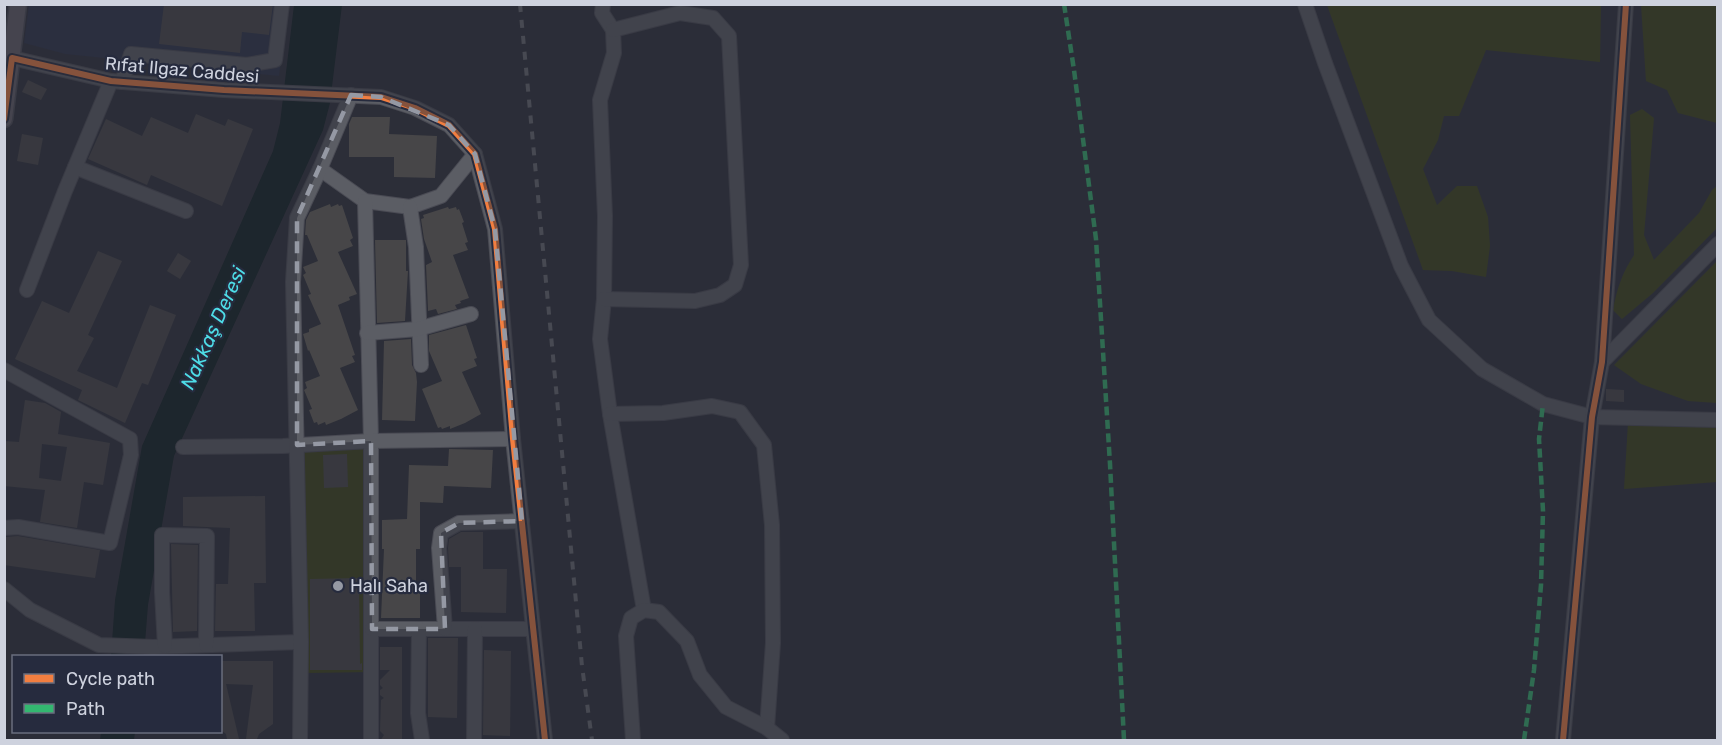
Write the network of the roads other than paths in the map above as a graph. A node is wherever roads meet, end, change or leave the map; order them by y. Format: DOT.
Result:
graph roads {
  1 [pos="18,4"];
  2 [pos="282,4"];
  3 [pos="603,4"];
  4 [pos="1305,4"];
  5 [pos="1626,4"];
  6 [pos="613,30"];
  7 [pos="12,58"];
  8 [pos="116,82"];
  9 [pos="351,95"];
  10 [pos="4,119"];
  11 [pos="475,154"];
  12 [pos="75,167"];
  13 [pos="320,169"];
  14 [pos="365,201"];
  15 [pos="410,207"];
  16 [pos="186,211"];
  17 [pos="1718,244"];
  18 [pos="27,290"];
  19 [pos="604,299"];
  20 [pos="471,314"];
  21 [pos="418,329"];
  22 [pos="368,333"];
  23 [pos="1602,362"];
  24 [pos="421,365"];
  25 [pos="4,370"];
  26 [pos="610,414"];
  27 [pos="1592,417"];
  28 [pos="1718,420"];
  29 [pos="513,439"];
  30 [pos="372,441"];
  31 [pos="297,445"];
  32 [pos="183,447"];
  33 [pos="522,521"];
  34 [pos="4,528"];
  35 [pos="4,589"];
  36 [pos="644,610"];
  37 [pos="419,629"];
  38 [pos="445,629"];
  39 [pos="475,629"];
  40 [pos="533,629"];
  41 [pos="372,630"];
  42 [pos="301,642"];
  43 [pos="206,645"];
  44 [pos="159,646"];
  45 [pos="767,728"];
  46 [pos="300,741"];
  47 [pos="371,741"];
  48 [pos="422,741"];
  49 [pos="474,741"];
  50 [pos="544,741"];
  51 [pos="633,741"];
  52 [pos="782,741"];
  53 [pos="1563,741"];
  1 -- 7 [label="main road"];
  2 -- 8 [label="street"];
  3 -- 6 [label="street"];
  4 -- 27 [label="street"];
  5 -- 23 [label="street"];
  6 -- 19 [label="street"];
  6 -- 19 [label="street"];
  7 -- 8 [label="street, Rıfat Ilgaz Caddesi"];
  7 -- 10 [label="main road"];
  8 -- 9 [label="street, Rıfat Ilgaz Caddesi"];
  8 -- 12 [label="street"];
  9 -- 11 [label="street"];
  9 -- 13 [label="street"];
  11 -- 15 [label="street"];
  11 -- 29 [label="street"];
  12 -- 16 [label="street"];
  12 -- 18 [label="street"];
  13 -- 14 [label="street"];
  13 -- 31 [label="street"];
  14 -- 15 [label="street"];
  14 -- 22 [label="street"];
  15 -- 21 [label="street"];
  17 -- 23 [label="street"];
  19 -- 26 [label="street"];
  20 -- 21 [label="street"];
  21 -- 22 [label="street"];
  21 -- 24 [label="street"];
  22 -- 30 [label="street"];
  23 -- 27 [label="street"];
  25 -- 34 [label="street"];
  26 -- 36 [label="street"];
  26 -- 45 [label="street"];
  27 -- 28 [label="street"];
  27 -- 53 [label="street"];
  29 -- 30 [label="street"];
  29 -- 33 [label="street"];
  30 -- 31 [label="street"];
  30 -- 41 [label="street"];
  31 -- 32 [label="street"];
  31 -- 42 [label="street"];
  33 -- 38 [label="street"];
  33 -- 40 [label="street"];
  35 -- 44 [label="street"];
  36 -- 45 [label="street"];
  36 -- 51 [label="street"];
  37 -- 38 [label="street"];
  37 -- 41 [label="street"];
  37 -- 48 [label="street"];
  38 -- 39 [label="street"];
  39 -- 40 [label="street"];
  39 -- 49 [label="street"];
  40 -- 50 [label="street"];
  41 -- 47 [label="street"];
  42 -- 43 [label="street"];
  42 -- 46 [label="street"];
  43 -- 44 [label="street"];
  43 -- 44 [label="street"];
  45 -- 52 [label="street"];
}
